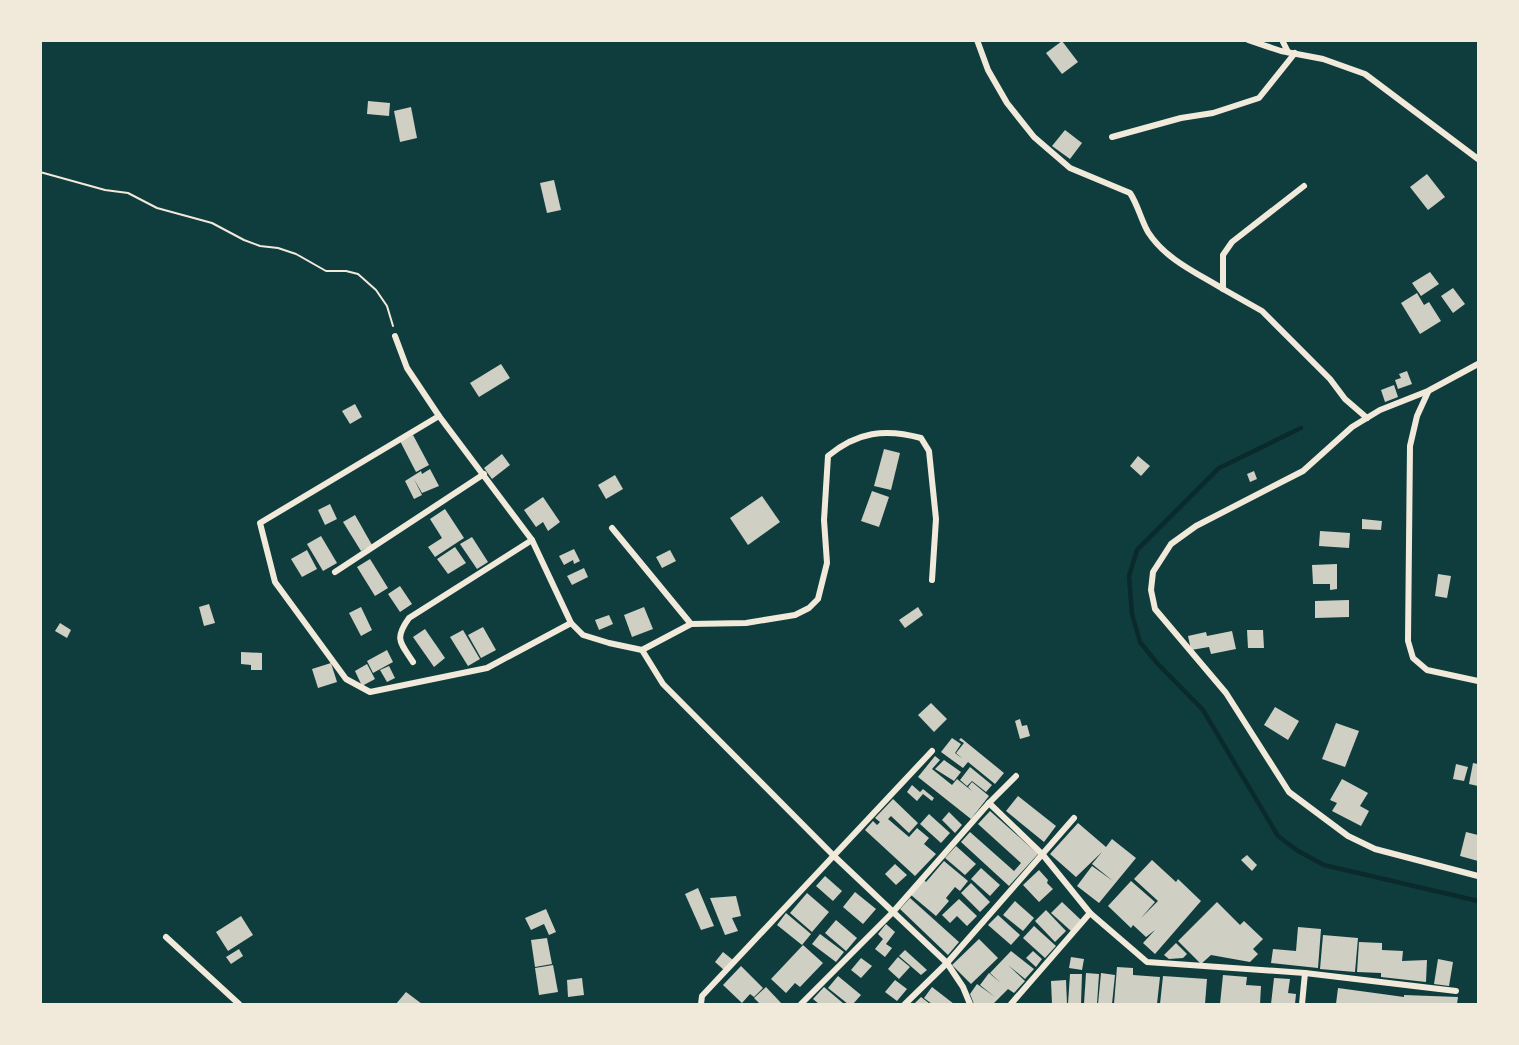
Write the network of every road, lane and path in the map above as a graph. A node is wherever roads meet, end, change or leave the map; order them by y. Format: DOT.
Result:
graph roads {
  1 [pos="977,40"];
  2 [pos="1248,40"];
  3 [pos="1282,40"];
  4 [pos="1291,53"];
  5 [pos="1112,137"];
  6 [pos="1479,159"];
  7 [pos="40,172"];
  8 [pos="1304,186"];
  9 [pos="1223,289"];
  10 [pos="395,336"];
  11 [pos="1479,364"];
  12 [pos="1428,392"];
  13 [pos="439,416"];
  14 [pos="1366,418"];
  15 [pos="484,474"];
  16 [pos="612,528"];
  17 [pos="532,540"];
  18 [pos="335,572"];
  19 [pos="932,580"];
  20 [pos="571,623"];
  21 [pos="691,624"];
  22 [pos="642,650"];
  23 [pos="413,662"];
  24 [pos="1479,681"];
  25 [pos="932,751"];
  26 [pos="1016,776"];
  27 [pos="989,803"];
  28 [pos="1074,818"];
  29 [pos="1043,855"];
  30 [pos="834,856"];
  31 [pos="1479,876"];
  32 [pos="893,912"];
  33 [pos="1090,913"];
  34 [pos="166,937"];
  35 [pos="947,963"];
  36 [pos="1305,973"];
  37 [pos="1456,991"];
  38 [pos="239,1005"];
  39 [pos="701,1005"];
  40 [pos="801,1005"];
  41 [pos="905,1005"];
  42 [pos="970,1005"];
  43 [pos="1011,1005"];
  44 [pos="1302,1005"];
  1 -- 9 [label="street"];
  2 -- 4 [label="street"];
  3 -- 4 [label="street"];
  4 -- 5 [label="street"];
  4 -- 6 [label="street"];
  7 -- 10 [label="path"];
  8 -- 9 [label="street"];
  9 -- 14 [label="street"];
  10 -- 13 [label="street"];
  11 -- 12 [label="street"];
  12 -- 14 [label="street"];
  12 -- 24 [label="street"];
  13 -- 15 [label="street"];
  13 -- 20 [label="street"];
  14 -- 31 [label="street"];
  15 -- 17 [label="street"];
  15 -- 18 [label="street"];
  16 -- 21 [label="street"];
  17 -- 20 [label="street"];
  17 -- 23 [label="street"];
  19 -- 21 [label="street"];
  20 -- 22 [label="street"];
  21 -- 22 [label="street"];
  22 -- 30 [label="street"];
  25 -- 30 [label="street"];
  26 -- 27 [label="street"];
  27 -- 29 [label="street"];
  27 -- 32 [label="street"];
  28 -- 29 [label="street"];
  29 -- 33 [label="street"];
  29 -- 35 [label="street"];
  30 -- 32 [label="street"];
  30 -- 39 [label="street"];
  32 -- 35 [label="street"];
  32 -- 40 [label="street"];
  33 -- 36 [label="street"];
  33 -- 43 [label="street"];
  34 -- 38 [label="street"];
  35 -- 41 [label="street"];
  35 -- 42 [label="street"];
  36 -- 37 [label="street"];
  36 -- 44 [label="street"];
}
